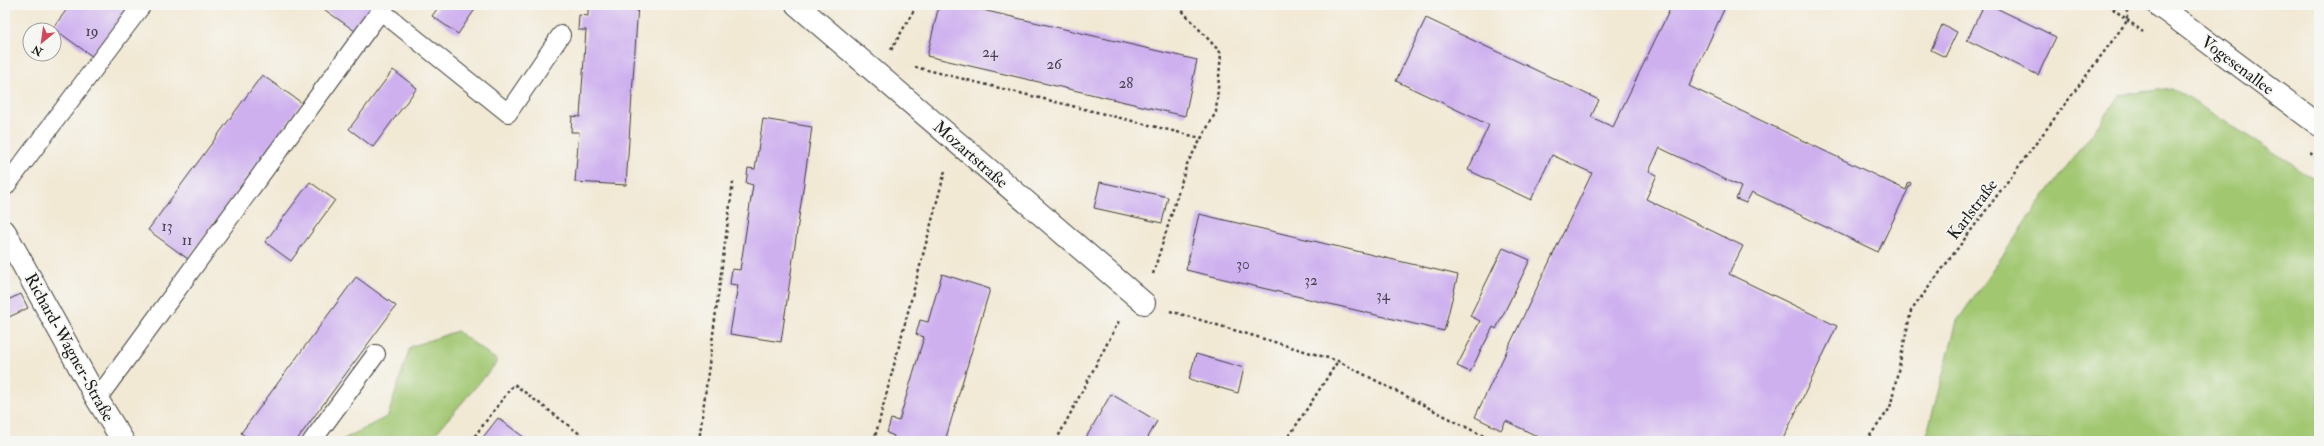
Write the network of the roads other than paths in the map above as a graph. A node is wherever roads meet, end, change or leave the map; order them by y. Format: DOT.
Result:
graph roads {
  1 [pos="142,5"];
  2 [pos="797,5"];
  3 [pos="2158,5"];
  4 [pos="383,8"];
  5 [pos="561,35"];
  6 [pos="2319,125"];
  7 [pos="5,187"];
  8 [pos="5,232"];
  9 [pos="1139,298"];
  10 [pos="376,354"];
  11 [pos="97,399"];
  12 [pos="123,441"];
  13 [pos="312,441"];
  1 -- 7 [label="lane"];
  2 -- 9 [label="street, Mozartstraße"];
  3 -- 6 [label="street, Vogesenallee"];
  4 -- 5 [label="lane"];
  4 -- 11 [label="lane"];
  8 -- 11 [label="street, Richard-Wagner-Straße"];
  10 -- 13 [label="lane"];
  11 -- 12 [label="street, Richard-Wagner-Straße"];
}
